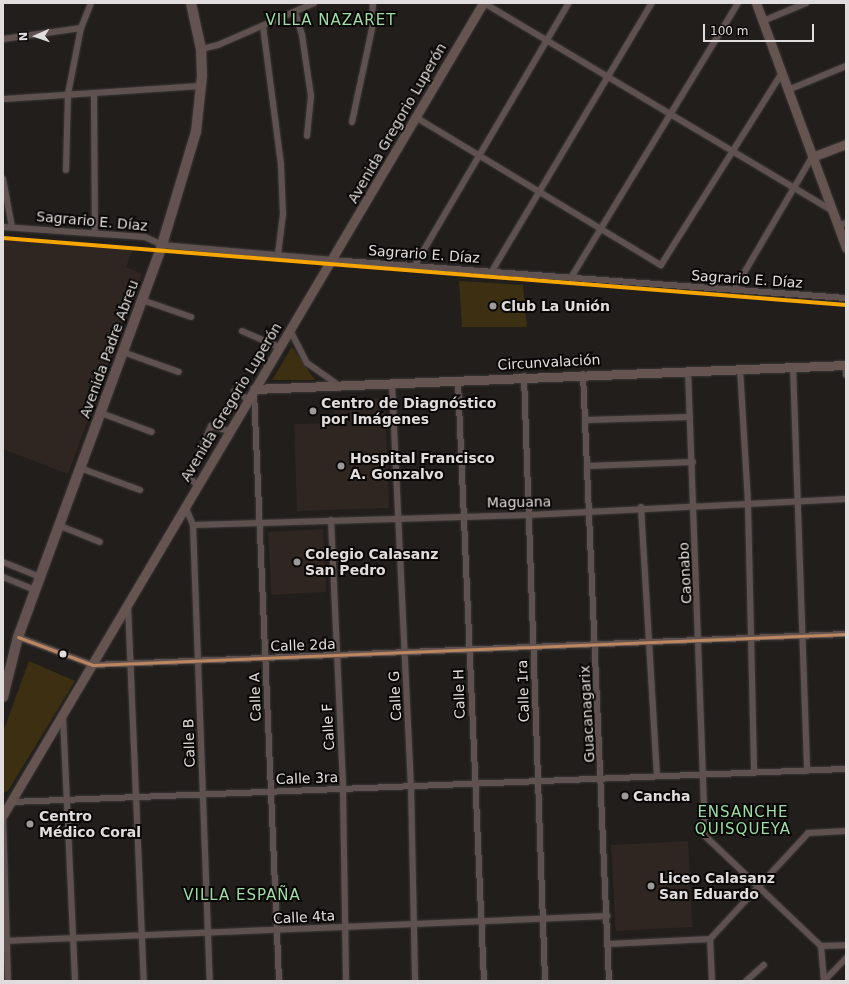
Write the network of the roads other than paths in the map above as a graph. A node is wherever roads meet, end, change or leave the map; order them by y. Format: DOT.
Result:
graph roads {
  1 [pos="91,3"];
  2 [pos="191,3"];
  3 [pos="314,3"];
  4 [pos="373,3"];
  5 [pos="484,3"];
  6 [pos="569,3"];
  7 [pos="652,3"];
  8 [pos="738,3"];
  9 [pos="806,3"];
  10 [pos="754,4"];
  11 [pos="295,12"];
  12 [pos="763,21"];
  13 [pos="263,26"];
  14 [pos="81,28"];
  15 [pos="548,38"];
  16 [pos="3,39"];
  17 [pos="201,49"];
  18 [pos="846,66"];
  19 [pos="782,73"];
  20 [pos="609,75"];
  21 [pos="201,86"];
  22 [pos="788,90"];
  23 [pos="94,93"];
  24 [pos="68,94"];
  25 [pos="3,99"];
  26 [pos="668,113"];
  27 [pos="416,118"];
  28 [pos="352,122"];
  29 [pos="306,136"];
  30 [pos="846,144"];
  31 [pos="730,151"];
  32 [pos="479,154"];
  33 [pos="812,157"];
  34 [pos="66,170"];
  35 [pos="3,179"];
  36 [pos="794,189"];
  37 [pos="538,192"];
  38 [pos="831,210"];
  39 [pos="842,224"];
  40 [pos="3,226"];
  41 [pos="12,227"];
  42 [pos="599,228"];
  43 [pos="95,232"];
  44 [pos="162,245"];
  45 [pos="846,248"];
  46 [pos="278,255"];
  47 [pos="332,260"];
  48 [pos="415,265"];
  49 [pos="492,270"];
  50 [pos="572,276"];
  51 [pos="734,290"];
  52 [pos="846,298"];
  53 [pos="142,300"];
  54 [pos="191,317"];
  55 [pos="290,330"];
  56 [pos="242,332"];
  57 [pos="279,347"];
  58 [pos="123,352"];
  59 [pos="846,365"];
  60 [pos="793,366"];
  61 [pos="740,368"];
  62 [pos="688,370"];
  63 [pos="180,372"];
  64 [pos="584,374"];
  65 [pos="846,375"];
  66 [pos="524,376"];
  67 [pos="458,381"];
  68 [pos="392,385"];
  69 [pos="342,387"];
  70 [pos="254,389"];
  71 [pos="234,391"];
  72 [pos="248,399"];
  73 [pos="101,413"];
  74 [pos="690,417"];
  75 [pos="586,420"];
  76 [pos="229,431"];
  77 [pos="152,432"];
  78 [pos="692,462"];
  79 [pos="588,466"];
  80 [pos="80,468"];
  81 [pos="198,485"];
  82 [pos="140,490"];
  83 [pos="846,499"];
  84 [pos="800,500"];
  85 [pos="748,503"];
  86 [pos="185,506"];
  87 [pos="694,506"];
  88 [pos="641,507"];
  89 [pos="589,511"];
  90 [pos="464,515"];
  91 [pos="529,515"];
  92 [pos="399,517"];
  93 [pos="331,520"];
  94 [pos="260,522"];
  95 [pos="58,525"];
  96 [pos="193,525"];
  97 [pos="100,542"];
  98 [pos="3,562"];
  99 [pos="3,577"];
  100 [pos="40,577"];
  101 [pos="35,590"];
  102 [pos="128,603"];
  103 [pos="846,634"];
  104 [pos="18,636"];
  105 [pos="804,636"];
  106 [pos="752,638"];
  107 [pos="700,639"];
  108 [pos="649,642"];
  109 [pos="595,644"];
  110 [pos="533,647"];
  111 [pos="469,649"];
  112 [pos="405,652"];
  113 [pos="336,655"];
  114 [pos="266,658"];
  115 [pos="198,661"];
  116 [pos="131,664"];
  117 [pos="93,665"];
  118 [pos="3,697"];
  119 [pos="63,716"];
  120 [pos="846,769"];
  121 [pos="807,770"];
  122 [pos="754,772"];
  123 [pos="702,775"];
  124 [pos="657,776"];
  125 [pos="603,778"];
  126 [pos="538,781"];
  127 [pos="475,783"];
  128 [pos="411,786"];
  129 [pos="343,789"];
  130 [pos="271,791"];
  131 [pos="203,794"];
  132 [pos="136,797"];
  133 [pos="67,800"];
  134 [pos="12,802"];
  135 [pos="3,805"];
  136 [pos="3,814"];
  137 [pos="846,831"];
  138 [pos="758,888"];
  139 [pos="607,916"];
  140 [pos="543,918"];
  141 [pos="483,921"];
  142 [pos="414,924"];
  143 [pos="345,927"];
  144 [pos="277,930"];
  145 [pos="208,934"];
  146 [pos="142,936"];
  147 [pos="73,938"];
  148 [pos="710,938"];
  149 [pos="5,941"];
  150 [pos="608,944"];
  151 [pos="846,945"];
  152 [pos="821,946"];
  153 [pos="846,958"];
  154 [pos="764,965"];
  155 [pos="8,981"];
  156 [pos="74,981"];
  157 [pos="144,981"];
  158 [pos="210,981"];
  159 [pos="279,981"];
  160 [pos="346,981"];
  161 [pos="415,981"];
  162 [pos="484,981"];
  163 [pos="546,981"];
  164 [pos="609,981"];
  165 [pos="712,981"];
  166 [pos="746,981"];
  167 [pos="824,981"];
  1 -- 14 [label="street"];
  2 -- 17 [label="main road, Avenida Padre Abreu"];
  3 -- 11 [label="street"];
  4 -- 28 [label="street"];
  5 -- 15 [label="street"];
  5 -- 27 [label="main road, Avenida Gregorio Luperón"];
  6 -- 15 [label="street"];
  7 -- 20 [label="street"];
  8 -- 26 [label="street"];
  9 -- 12 [label="street"];
  10 -- 12 [label="main road"];
  11 -- 13 [label="street"];
  11 -- 29 [label="street"];
  12 -- 19 [label="main road"];
  13 -- 17 [label="street"];
  13 -- 46 [label="street"];
  14 -- 16 [label="street"];
  14 -- 24 [label="street"];
  15 -- 20 [label="street"];
  15 -- 32 [label="street"];
  17 -- 21 [label="main road, Avenida Padre Abreu"];
  18 -- 22 [label="street"];
  19 -- 22 [label="main road"];
  19 -- 31 [label="street"];
  20 -- 26 [label="street"];
  20 -- 37 [label="street"];
  21 -- 23 [label="street"];
  21 -- 44 [label="main road, Avenida Padre Abreu"];
  22 -- 33 [label="main road"];
  23 -- 24 [label="street"];
  23 -- 43 [label="street"];
  24 -- 25 [label="street"];
  24 -- 34 [label="street"];
  26 -- 31 [label="street"];
  26 -- 42 [label="street"];
  27 -- 32 [label="street"];
  27 -- 47 [label="main road, Avenida Gregorio Luperón"];
  30 -- 33 [label="main road"];
  31 -- 36 [label="street"];
  31 -- 42 [label="street"];
  32 -- 37 [label="street"];
  32 -- 48 [label="street"];
  33 -- 36 [label="street"];
  33 -- 38 [label="main road"];
  35 -- 41 [label="street"];
  36 -- 38 [label="street"];
  36 -- 51 [label="street"];
  37 -- 42 [label="street"];
  37 -- 49 [label="street"];
  38 -- 39 [label="main road"];
  39 -- 45 [label="main road"];
  40 -- 41 [label="street, Sagrario E. Díaz"];
  41 -- 43 [label="street, Sagrario E. Díaz"];
  42 -- 50 [label="street"];
  43 -- 44 [label="street, Sagrario E. Díaz"];
  44 -- 46 [label="street, Sagrario E. Díaz"];
  44 -- 53 [label="main road, Avenida Padre Abreu"];
  46 -- 47 [label="street, Sagrario E. Díaz"];
  47 -- 48 [label="street, Sagrario E. Díaz"];
  47 -- 55 [label="main road, Avenida Gregorio Luperón"];
  48 -- 49 [label="street, Sagrario E. Díaz"];
  49 -- 50 [label="street, Sagrario E. Díaz"];
  50 -- 51 [label="street, Sagrario E. Díaz"];
  51 -- 52 [label="street, Sagrario E. Díaz"];
  53 -- 54 [label="street"];
  53 -- 58 [label="main road, Avenida Padre Abreu"];
  55 -- 57 [label="main road, Avenida Gregorio Luperón"];
  55 -- 69 [label="street"];
  56 -- 57 [label="street"];
  57 -- 70 [label="main road, Avenida Gregorio Luperón"];
  58 -- 63 [label="street"];
  58 -- 73 [label="main road, Avenida Padre Abreu"];
  59 -- 60 [label="main road, Circunvalación"];
  59 -- 65 [label="street"];
  60 -- 61 [label="main road, Circunvalación"];
  60 -- 84 [label="street"];
  61 -- 62 [label="main road, Circunvalación"];
  61 -- 85 [label="street"];
  62 -- 64 [label="main road, Circunvalación"];
  62 -- 74 [label="street, Caonabo"];
  64 -- 66 [label="main road, Circunvalación"];
  64 -- 75 [label="street, Guacanagarix"];
  66 -- 67 [label="main road, Circunvalación"];
  66 -- 91 [label="street, Calle 1ra"];
  67 -- 68 [label="main road, Circunvalación"];
  67 -- 90 [label="street, Calle H"];
  68 -- 69 [label="main road, Circunvalación"];
  68 -- 92 [label="street, Calle G"];
  69 -- 70 [label="main road, Circunvalación"];
  70 -- 72 [label="main road, Avenida Gregorio Luperón"];
  70 -- 94 [label="street, Calle A"];
  71 -- 72 [label="street"];
  72 -- 76 [label="main road, Avenida Gregorio Luperón"];
  73 -- 77 [label="street"];
  73 -- 80 [label="main road, Avenida Padre Abreu"];
  74 -- 75 [label="street"];
  74 -- 78 [label="street, Caonabo"];
  75 -- 79 [label="street, Guacanagarix"];
  76 -- 81 [label="main road, Avenida Gregorio Luperón"];
  76 -- 81 [label="street"];
  78 -- 79 [label="street"];
  78 -- 87 [label="street, Caonabo"];
  79 -- 89 [label="street, Guacanagarix"];
  80 -- 82 [label="street"];
  80 -- 95 [label="main road, Avenida Padre Abreu"];
  81 -- 86 [label="main road, Avenida Gregorio Luperón"];
  83 -- 84 [label="street, Maguana"];
  84 -- 85 [label="street, Maguana"];
  84 -- 105 [label="street"];
  85 -- 87 [label="street, Maguana"];
  85 -- 106 [label="street"];
  86 -- 96 [label="street, Calle B"];
  86 -- 102 [label="main road, Avenida Gregorio Luperón"];
  87 -- 88 [label="street, Maguana"];
  87 -- 107 [label="street, Caonabo"];
  88 -- 89 [label="street, Maguana"];
  88 -- 108 [label="street"];
  89 -- 91 [label="street, Maguana"];
  89 -- 109 [label="street, Guacanagarix"];
  90 -- 91 [label="street, Maguana"];
  90 -- 92 [label="street, Maguana"];
  90 -- 111 [label="street, Calle H"];
  91 -- 110 [label="street, Calle 1ra"];
  92 -- 93 [label="street, Maguana"];
  92 -- 112 [label="street, Calle G"];
  93 -- 94 [label="street, Maguana"];
  93 -- 113 [label="street, Calle F"];
  94 -- 96 [label="street, Maguana"];
  94 -- 114 [label="street, Calle A"];
  95 -- 97 [label="street"];
  95 -- 100 [label="main road, Avenida Padre Abreu"];
  96 -- 115 [label="street, Calle B"];
  98 -- 100 [label="street"];
  99 -- 101 [label="street"];
  100 -- 101 [label="main road, Avenida Padre Abreu"];
  101 -- 104 [label="main road, Avenida Padre Abreu"];
  102 -- 116 [label="street"];
  102 -- 117 [label="main road, Avenida Gregorio Luperón"];
  103 -- 105 [label="street, Calle 2da"];
  104 -- 117 [label="street, Calle 2da"];
  104 -- 118 [label="main road, Avenida Padre Abreu"];
  105 -- 106 [label="street, Calle 2da"];
  105 -- 121 [label="street"];
  106 -- 107 [label="street, Calle 2da"];
  106 -- 122 [label="street"];
  107 -- 108 [label="street, Calle 2da"];
  107 -- 123 [label="street, Caonabo"];
  108 -- 109 [label="street, Calle 2da"];
  108 -- 124 [label="street"];
  109 -- 110 [label="street, Calle 2da"];
  109 -- 125 [label="street, Guacanagarix"];
  110 -- 111 [label="street, Calle 2da"];
  110 -- 126 [label="street, Calle 1ra"];
  111 -- 112 [label="street, Calle 2da"];
  111 -- 127 [label="street, Calle H"];
  112 -- 113 [label="street, Calle 2da"];
  112 -- 128 [label="street, Calle G"];
  113 -- 114 [label="street, Calle 2da"];
  113 -- 129 [label="street, Calle F"];
  114 -- 115 [label="street, Calle 2da"];
  114 -- 130 [label="street, Calle A"];
  115 -- 116 [label="street, Calle 2da"];
  115 -- 131 [label="street, Calle B"];
  116 -- 117 [label="street, Calle 2da"];
  116 -- 132 [label="street"];
  117 -- 119 [label="main road, Avenida Gregorio Luperón"];
  119 -- 133 [label="street"];
  119 -- 134 [label="main road, Avenida Gregorio Luperón"];
  120 -- 121 [label="street, Calle 3ra"];
  121 -- 122 [label="street, Calle 3ra"];
  122 -- 123 [label="street, Calle 3ra"];
  123 -- 124 [label="street, Calle 3ra"];
  123 -- 138 [label="street, Caonabo"];
  124 -- 125 [label="street, Calle 3ra"];
  125 -- 126 [label="street, Calle 3ra"];
  125 -- 139 [label="street, Guacanagarix"];
  126 -- 127 [label="street, Calle 3ra"];
  126 -- 140 [label="street, Calle 1ra"];
  127 -- 128 [label="street, Calle 3ra"];
  127 -- 141 [label="street, Calle H"];
  128 -- 129 [label="street, Calle 3ra"];
  128 -- 142 [label="street, Calle G"];
  129 -- 130 [label="street, Calle 3ra"];
  129 -- 143 [label="street, Calle F"];
  130 -- 131 [label="street, Calle 3ra"];
  130 -- 144 [label="street, Calle A"];
  131 -- 132 [label="street, Calle 3ra"];
  131 -- 145 [label="street, Calle B"];
  132 -- 133 [label="street, Calle 3ra"];
  132 -- 146 [label="street"];
  133 -- 134 [label="street, Calle 3ra"];
  133 -- 147 [label="street"];
  134 -- 135 [label="main road"];
  134 -- 136 [label="main road, Avenida Gregorio Luperón"];
  136 -- 149 [label="street"];
  137 -- 138 [label="street"];
  138 -- 148 [label="street"];
  138 -- 152 [label="street, Caonabo"];
  139 -- 140 [label="street, Calle 4ta"];
  139 -- 150 [label="street, Guacanagarix"];
  140 -- 141 [label="street, Calle 4ta"];
  140 -- 163 [label="street, Calle 1ra"];
  141 -- 142 [label="street, Calle 4ta"];
  141 -- 162 [label="street, Calle H"];
  142 -- 143 [label="street, Calle 4ta"];
  142 -- 161 [label="street, Calle G"];
  143 -- 144 [label="street, Calle 4ta"];
  143 -- 160 [label="street, Calle F"];
  144 -- 145 [label="street, Calle 4ta"];
  144 -- 159 [label="street, Calle A"];
  145 -- 146 [label="street, Calle 4ta"];
  145 -- 158 [label="street, Calle B"];
  146 -- 147 [label="street, Calle 4ta"];
  146 -- 157 [label="street"];
  147 -- 149 [label="street, Calle 4ta"];
  147 -- 156 [label="street"];
  148 -- 150 [label="street"];
  148 -- 165 [label="street"];
  149 -- 155 [label="street"];
  150 -- 164 [label="street, Guacanagarix"];
  151 -- 152 [label="street"];
  152 -- 167 [label="street"];
  153 -- 167 [label="street"];
  154 -- 166 [label="street"];
}
